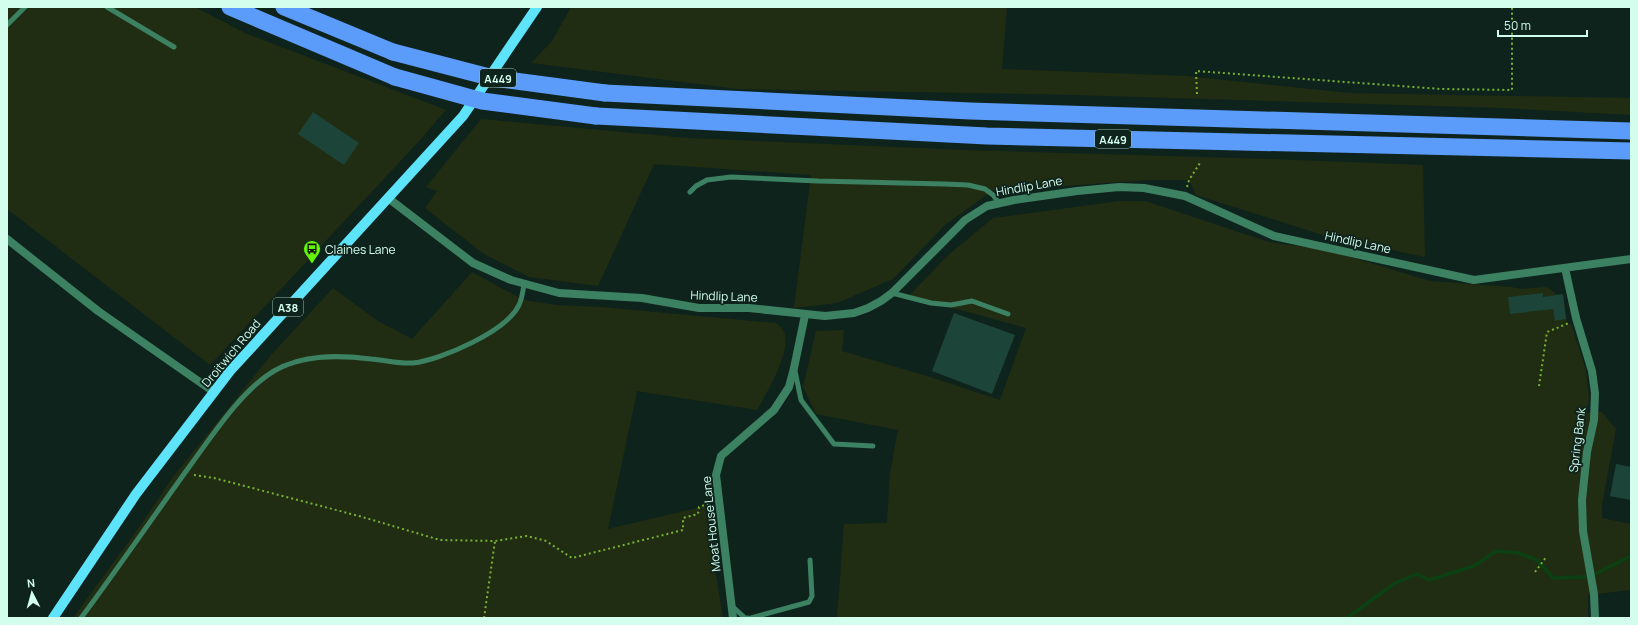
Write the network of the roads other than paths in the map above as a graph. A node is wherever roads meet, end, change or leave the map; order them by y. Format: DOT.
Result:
graph roads {
  1 [pos="25,7"];
  2 [pos="106,7"];
  3 [pos="230,7"];
  4 [pos="284,7"];
  5 [pos="537,7"];
  6 [pos="7,25"];
  7 [pos="174,47"];
  8 [pos="1631,131"];
  9 [pos="1631,151"];
  10 [pos="690,192"];
  11 [pos="388,198"];
  12 [pos="999,203"];
  13 [pos="7,239"];
  14 [pos="1631,259"];
  15 [pos="1565,268"];
  16 [pos="524,284"];
  17 [pos="892,293"];
  18 [pos="1008,314"];
  19 [pos="804,315"];
  20 [pos="794,368"];
  21 [pos="214,392"];
  22 [pos="873,446"];
  23 [pos="810,560"];
  24 [pos="732,606"];
  25 [pos="53,618"];
  26 [pos="81,618"];
  27 [pos="733,618"];
  28 [pos="750,618"];
  29 [pos="1595,618"];
  1 -- 6 [label="lane"];
  2 -- 7 [label="lane"];
  3 -- 9 [label="highway, A449, bridge"];
  4 -- 8 [label="highway, A449, bridge"];
  5 -- 11 [label="main road, Droitwich Road / A38"];
  10 -- 12 [label="lane"];
  11 -- 16 [label="street, Hindlip Lane"];
  11 -- 21 [label="main road, Droitwich Road / A38"];
  12 -- 15 [label="street, Hindlip Lane"];
  12 -- 17 [label="street, Hindlip Lane"];
  13 -- 21 [label="street"];
  14 -- 15 [label="street, Hindlip Lane"];
  15 -- 29 [label="street, Spring Bank"];
  16 -- 19 [label="street, Hindlip Lane"];
  16 -- 26 [label="lane"];
  17 -- 18 [label="lane"];
  17 -- 19 [label="street, Hindlip Lane"];
  19 -- 20 [label="street, Moat House Lane"];
  20 -- 22 [label="lane"];
  20 -- 24 [label="street, Moat House Lane"];
  21 -- 25 [label="main road, Droitwich Road / A38"];
  23 -- 28 [label="lane"];
  24 -- 27 [label="street, Moat House Lane"];
  24 -- 28 [label="lane"];
}
